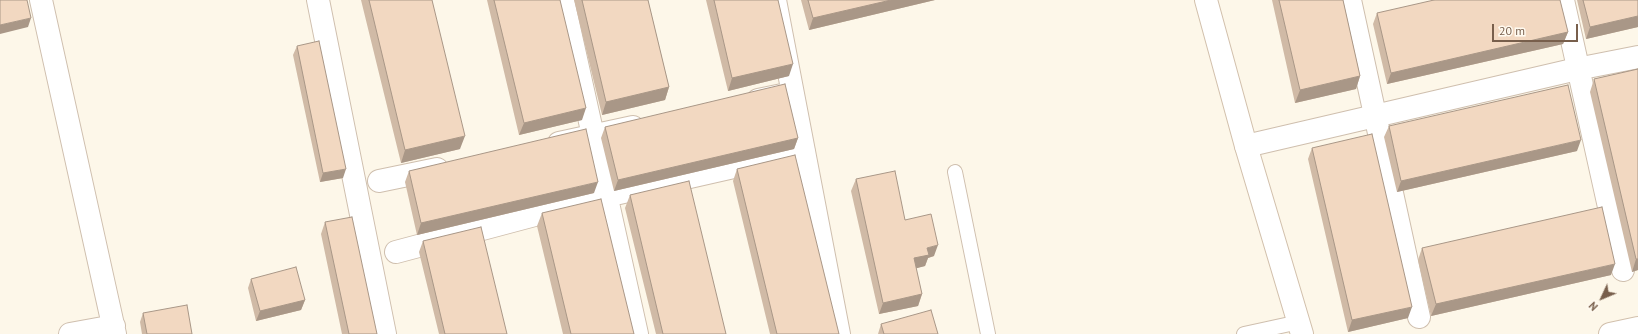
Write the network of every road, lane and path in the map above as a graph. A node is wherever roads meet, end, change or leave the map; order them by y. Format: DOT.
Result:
graph roads {
  1 [pos="41,0"];
  2 [pos="318,0"];
  3 [pos="563,0"];
  4 [pos="775,0"];
  5 [pos="1206,0"];
  6 [pos="1350,0"];
  7 [pos="1563,0"];
  8 [pos="1638,57"];
  9 [pos="1577,69"];
  10 [pos="792,93"];
  11 [pos="739,104"];
  12 [pos="1376,116"];
  13 [pos="654,123"];
  14 [pos="593,136"];
  15 [pos="1246,146"];
  16 [pos="540,147"];
  17 [pos="804,151"];
  18 [pos="456,165"];
  19 [pos="955,172"];
  20 [pos="379,181"];
  21 [pos="606,196"];
  22 [pos="396,252"];
  23 [pos="1623,270"];
  24 [pos="1420,317"];
  25 [pos="1300,328"];
  26 [pos="1638,328"];
  27 [pos="114,330"];
  28 [pos="70,334"];
  29 [pos="385,334"];
  30 [pos="637,334"];
  31 [pos="839,334"];
  32 [pos="988,334"];
  33 [pos="1244,334"];
  34 [pos="1610,334"];
  1 -- 27 [label="street"];
  2 -- 29 [label="street"];
  3 -- 14 [label="street"];
  4 -- 10 [label="street"];
  5 -- 15 [label="street"];
  6 -- 12 [label="street"];
  7 -- 9 [label="street"];
  8 -- 9 [label="street"];
  9 -- 12 [label="street"];
  9 -- 23 [label="street"];
  10 -- 11 [label="street"];
  10 -- 17 [label="street"];
  12 -- 15 [label="street"];
  12 -- 24 [label="street"];
  13 -- 14 [label="street"];
  14 -- 16 [label="street"];
  14 -- 21 [label="street"];
  15 -- 25 [label="street"];
  17 -- 21 [label="street"];
  17 -- 31 [label="street"];
  18 -- 20 [label="street"];
  19 -- 32 [label="lane"];
  21 -- 22 [label="street"];
  21 -- 30 [label="street"];
  25 -- 33 [label="lane"];
  26 -- 34 [label="street"];
  27 -- 28 [label="street"];
}
